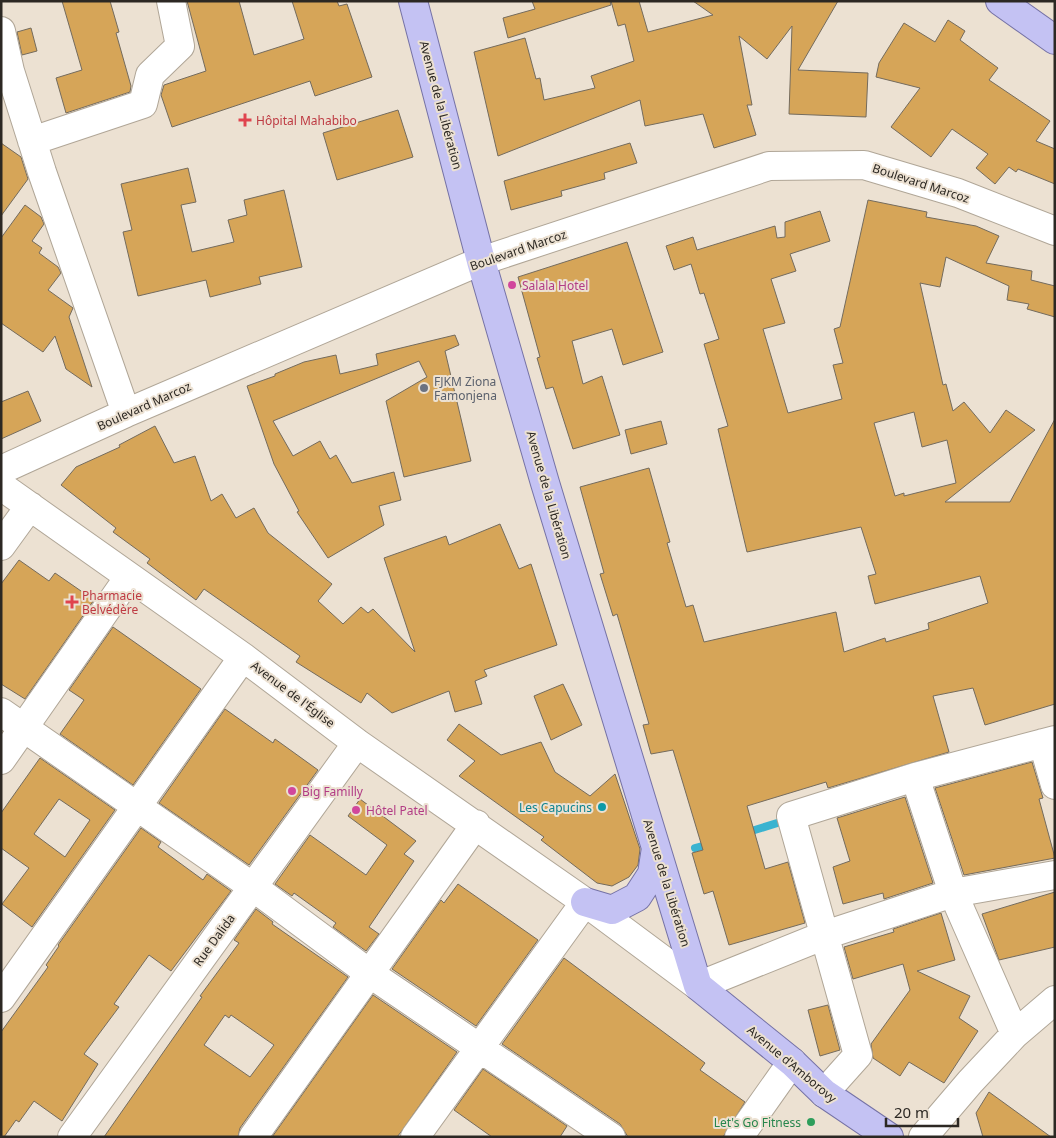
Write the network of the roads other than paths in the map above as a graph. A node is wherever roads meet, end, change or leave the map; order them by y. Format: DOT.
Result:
graph roads {
  1 [pos="171,1"];
  2 [pos="413,1"];
  3 [pos="1016,6"];
  4 [pos="1,30"];
  5 [pos="1055,40"];
  6 [pos="32,141"];
  7 [pos="1055,231"];
  8 [pos="481,261"];
  9 [pos="126,413"];
  10 [pos="1,470"];
  11 [pos="1,486"];
  12 [pos="30,506"];
  13 [pos="1,546"];
  14 [pos="129,577"];
  15 [pos="243,657"];
  16 [pos="1,712"];
  17 [pos="24,728"];
  18 [pos="1049,742"];
  19 [pos="357,743"];
  20 [pos="1,760"];
  21 [pos="915,777"];
  22 [pos="1055,785"];
  23 [pos="138,806"];
  24 [pos="476,824"];
  25 [pos="656,848"];
  26 [pos="1055,874"];
  27 [pos="253,886"];
  28 [pos="953,894"];
  29 [pos="585,902"];
  30 [pos="825,936"];
  31 [pos="369,974"];
  32 [pos="698,986"];
  33 [pos="1,998"];
  34 [pos="1055,1000"];
  35 [pos="1015,1034"];
  36 [pos="480,1046"];
  37 [pos="792,1062"];
  38 [pos="824,1093"];
  39 [pos="72,1137"];
  40 [pos="253,1137"];
  41 [pos="415,1137"];
  42 [pos="611,1137"];
  43 [pos="739,1137"];
  44 [pos="889,1137"];
  45 [pos="923,1137"];
  1 -- 6 [label="street"];
  2 -- 8 [label="main road, Avenue de la Libération"];
  3 -- 5 [label="main road"];
  4 -- 6 [label="street"];
  6 -- 9 [label="street"];
  7 -- 8 [label="street, Boulevard Marcoz"];
  8 -- 9 [label="street, Boulevard Marcoz"];
  8 -- 25 [label="main road, Avenue de la Libération"];
  9 -- 10 [label="street, Boulevard Marcoz"];
  11 -- 12 [label="street, Avenue de l'Église"];
  12 -- 13 [label="street"];
  12 -- 14 [label="street, Avenue de l'Église"];
  14 -- 15 [label="street, Avenue de l'Église"];
  14 -- 17 [label="street"];
  15 -- 19 [label="street, Avenue de l'Église"];
  15 -- 23 [label="street"];
  16 -- 17 [label="street"];
  17 -- 20 [label="street"];
  17 -- 23 [label="street"];
  18 -- 21 [label="street"];
  18 -- 22 [label="street"];
  19 -- 24 [label="street, Avenue de l'Église"];
  19 -- 27 [label="street, Rue Dalida"];
  21 -- 28 [label="street"];
  21 -- 30 [label="street"];
  23 -- 27 [label="street"];
  23 -- 33 [label="street"];
  24 -- 29 [label="street, Avenue de l'Église"];
  24 -- 31 [label="street"];
  25 -- 29 [label="main road"];
  25 -- 32 [label="main road, Avenue de la Libération"];
  26 -- 28 [label="street"];
  27 -- 31 [label="street"];
  27 -- 39 [label="street, Rue Dalida"];
  28 -- 30 [label="street"];
  28 -- 35 [label="street"];
  29 -- 32 [label="street, Avenue de l'Église"];
  29 -- 36 [label="street"];
  30 -- 32 [label="street"];
  30 -- 38 [label="street"];
  31 -- 36 [label="street"];
  31 -- 40 [label="street"];
  32 -- 37 [label="main road, Avenue d'Amborovy"];
  34 -- 35 [label="street"];
  35 -- 45 [label="street"];
  36 -- 41 [label="street"];
  36 -- 42 [label="street"];
  37 -- 38 [label="main road, Avenue d'Amborovy"];
  37 -- 43 [label="street"];
  38 -- 44 [label="main road, Avenue d'Amborovy"];
}
